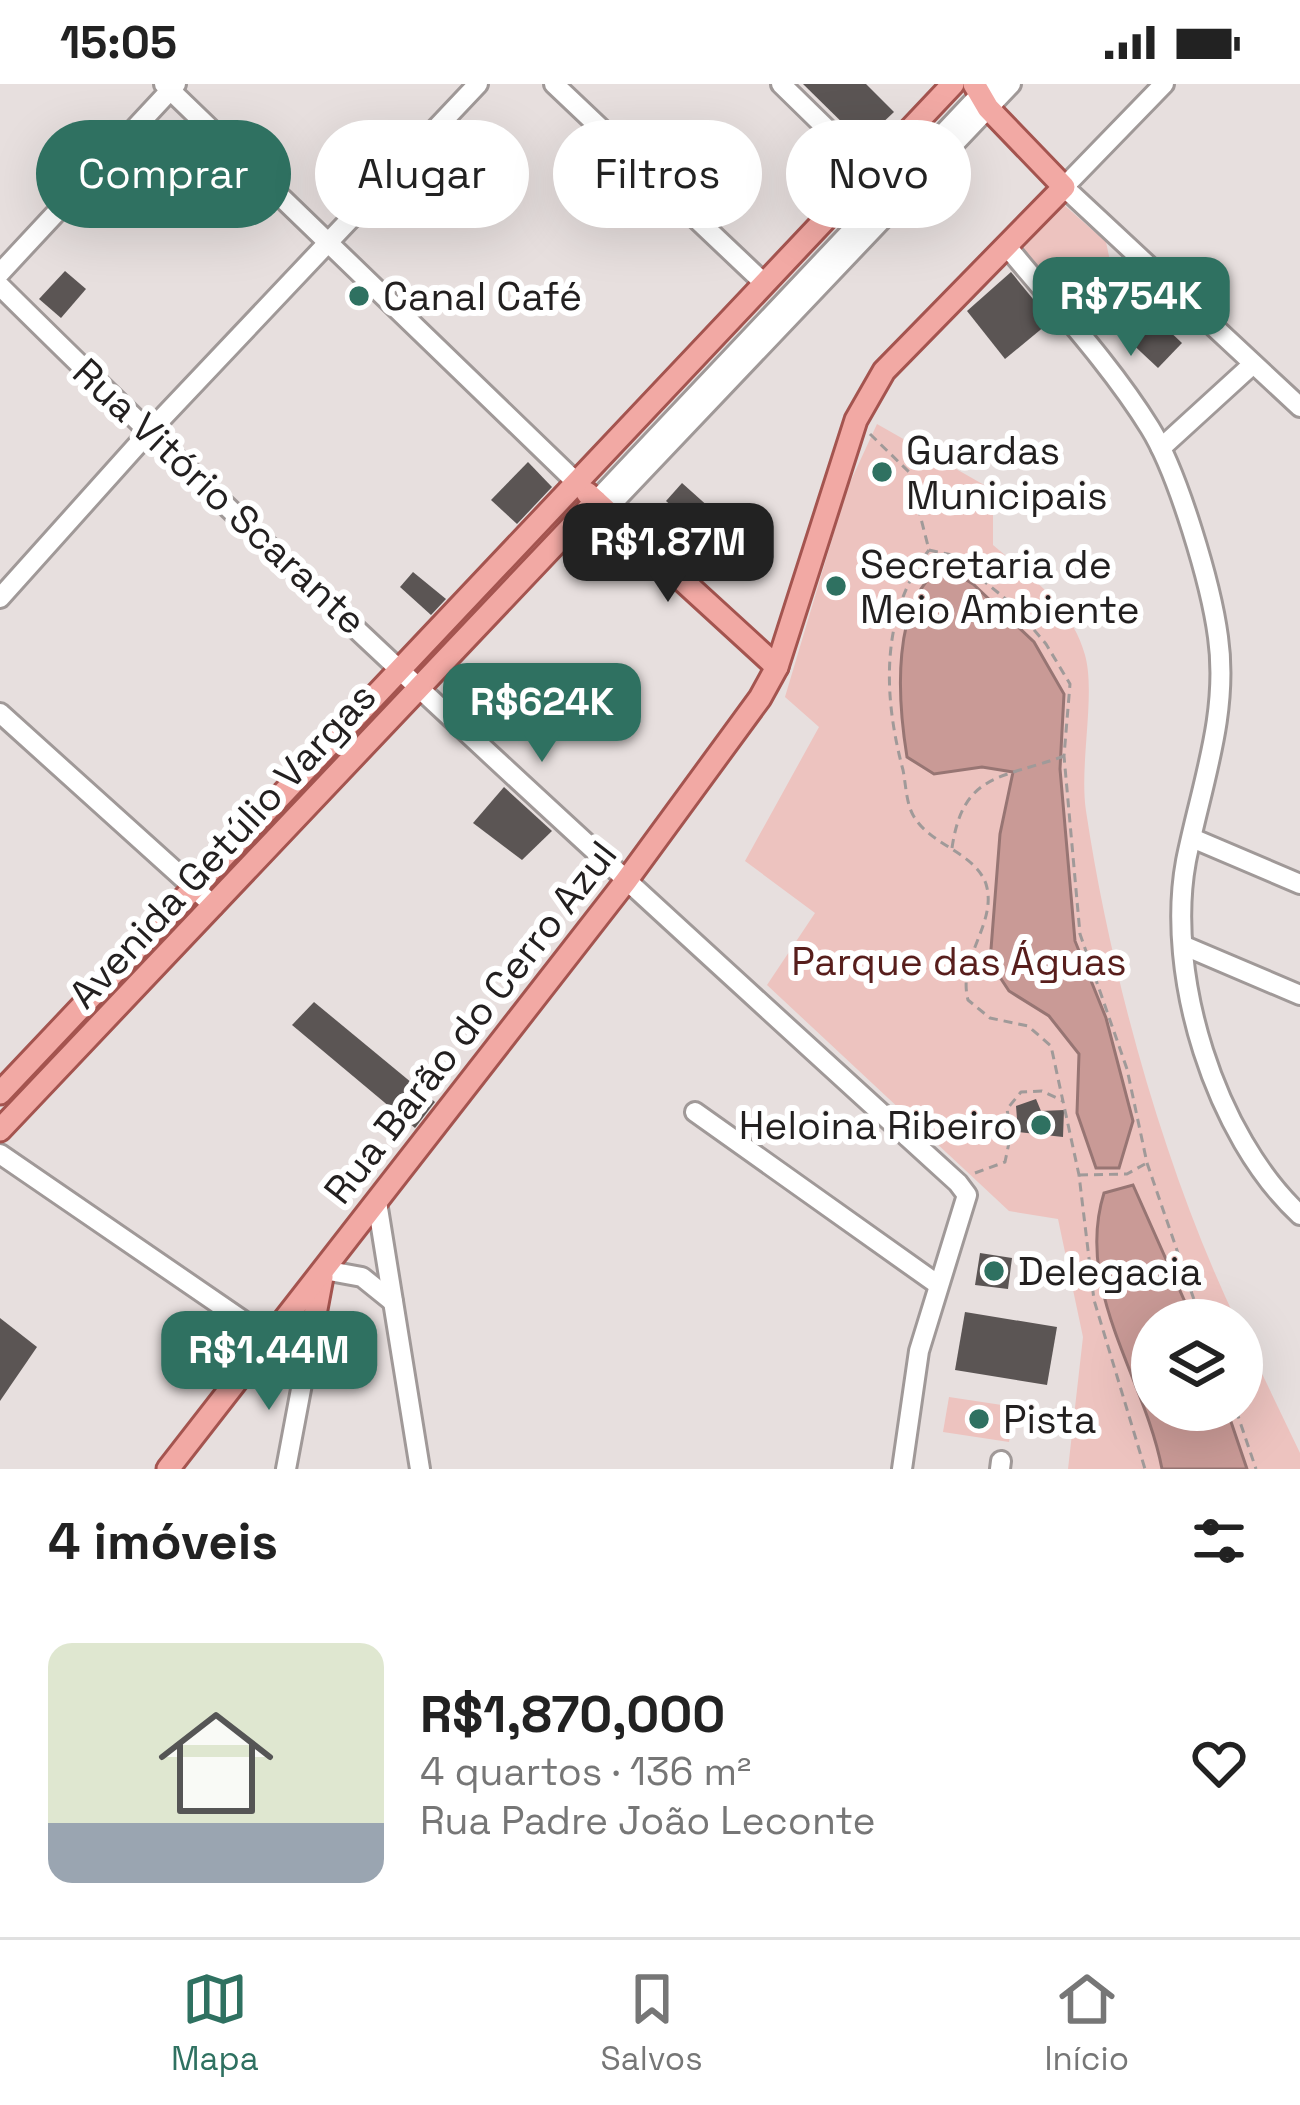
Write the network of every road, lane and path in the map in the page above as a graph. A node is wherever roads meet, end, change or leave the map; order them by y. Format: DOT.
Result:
graph roads {
  1 [pos="478,84"];
  2 [pos="554,84"];
  3 [pos="781,84"];
  4 [pos="1011,84"];
  5 [pos="1164,84"];
  6 [pos="170,86"];
  7 [pos="966,91"];
  8 [pos="818,120"];
  9 [pos="932,120"];
  10 [pos="1064,187"];
  11 [pos="818,228"];
  12 [pos="325,244"];
  13 [pos="1009,249"];
  14 [pos="0,274"];
  15 [pos="764,284"];
  16 [pos="0,286"];
  17 [pos="1253,364"];
  18 [pos="1300,407"];
  19 [pos="856,420"];
  20 [pos="148,433"];
  21 [pos="1161,448"];
  22 [pos="577,483"];
  23 [pos="601,505"];
  24 [pos="929,550"];
  25 [pos="0,598"];
  26 [pos="777,667"];
  27 [pos="402,668"];
  28 [pos="420,687"];
  29 [pos="0,713"];
  30 [pos="1062,756"];
  31 [pos="1192,838"];
  32 [pos="952,850"];
  33 [pos="626,881"];
  34 [pos="1300,884"];
  35 [pos="194,888"];
  36 [pos="214,906"];
  37 [pos="1186,947"];
  38 [pos="1300,995"];
  39 [pos="4,1083"];
  40 [pos="30,1101"];
  41 [pos="1064,1101"];
  42 [pos="695,1112"];
  43 [pos="0,1130"];
  44 [pos="0,1154"];
  45 [pos="1147,1163"];
  46 [pos="1079,1175"];
  47 [pos="963,1190"];
  48 [pos="377,1202"];
  49 [pos="1300,1214"];
  50 [pos="324,1270"];
  51 [pos="937,1284"];
  52 [pos="1195,1299"];
  53 [pos="393,1302"];
  54 [pos="271,1338"];
  55 [pos="305,1368"];
  56 [pos="1243,1431"];
  57 [pos="168,1469"];
  58 [pos="286,1469"];
  59 [pos="420,1469"];
  60 [pos="902,1469"];
  61 [pos="1145,1469"];
  62 [pos="1256,1469"];
  1 -- 12 [label="street"];
  2 -- 15 [label="street"];
  3 -- 8 [label="street"];
  4 -- 7 [label="street, Avenida Getúlio Vargas"];
  5 -- 10 [label="street"];
  6 -- 12 [label="street"];
  6 -- 14 [label="street"];
  7 -- 9 [label="main road, Avenida Getúlio Vargas"];
  7 -- 10 [label="main road"];
  7 -- 23 [label="street, Avenida Getúlio Vargas"];
  10 -- 13 [label="main road, Rua Barão do Cerro Azul"];
  10 -- 17 [label="street"];
  11 -- 15 [label="main road, Avenida Getúlio Vargas"];
  12 -- 20 [label="street"];
  12 -- 22 [label="street"];
  13 -- 19 [label="main road, Rua Barão do Cerro Azul"];
  13 -- 21 [label="street"];
  15 -- 22 [label="main road, Avenida Getúlio Vargas"];
  16 -- 20 [label="street, Rua Vitório Scarante"];
  17 -- 18 [label="street"];
  17 -- 21 [label="street"];
  19 -- 24 [label="path"];
  19 -- 26 [label="main road, Rua Barão do Cerro Azul"];
  20 -- 25 [label="street"];
  20 -- 27 [label="street, Rua Vitório Scarante"];
  21 -- 31 [label="street"];
  22 -- 23 [label="main road"];
  22 -- 27 [label="main road, Avenida Getúlio Vargas"];
  23 -- 26 [label="main road"];
  23 -- 28 [label="main road, Avenida Getúlio Vargas"];
  24 -- 30 [label="path"];
  24 -- 32 [label="path"];
  26 -- 33 [label="main road, Rua Barão do Cerro Azul"];
  27 -- 28 [label="street, Rua Vitório Scarante"];
  27 -- 35 [label="main road, Avenida Getúlio Vargas"];
  28 -- 33 [label="street, Rua Vitório Scarante"];
  28 -- 36 [label="main road, Avenida Getúlio Vargas"];
  29 -- 35 [label="street"];
  30 -- 32 [label="path"];
  30 -- 45 [label="path"];
  31 -- 34 [label="street"];
  31 -- 37 [label="street"];
  32 -- 41 [label="path"];
  33 -- 47 [label="street, Rua Vitório Scarante"];
  33 -- 48 [label="main road, Rua Barão do Cerro Azul"];
  35 -- 36 [label="street"];
  35 -- 39 [label="main road, Avenida Getúlio Vargas"];
  36 -- 40 [label="main road, Avenida Getúlio Vargas"];
  37 -- 38 [label="street"];
  37 -- 49 [label="street"];
  39 -- 40 [label="street"];
  40 -- 43 [label="main road, Avenida Getúlio Vargas"];
  41 -- 46 [label="path"];
  41 -- 47 [label="path"];
  42 -- 51 [label="street"];
  44 -- 54 [label="street"];
  45 -- 46 [label="path"];
  45 -- 52 [label="path"];
  46 -- 61 [label="path"];
  47 -- 51 [label="street"];
  48 -- 50 [label="main road, Rua Barão do Cerro Azul"];
  48 -- 53 [label="street"];
  50 -- 53 [label="street"];
  50 -- 54 [label="main road, Rua Barão do Cerro Azul"];
  50 -- 55 [label="main road"];
  51 -- 60 [label="street"];
  53 -- 59 [label="street"];
  54 -- 55 [label="street"];
  54 -- 57 [label="main road, Rua Barão do Cerro Azul"];
  55 -- 58 [label="street"];
  56 -- 62 [label="path"];
}
